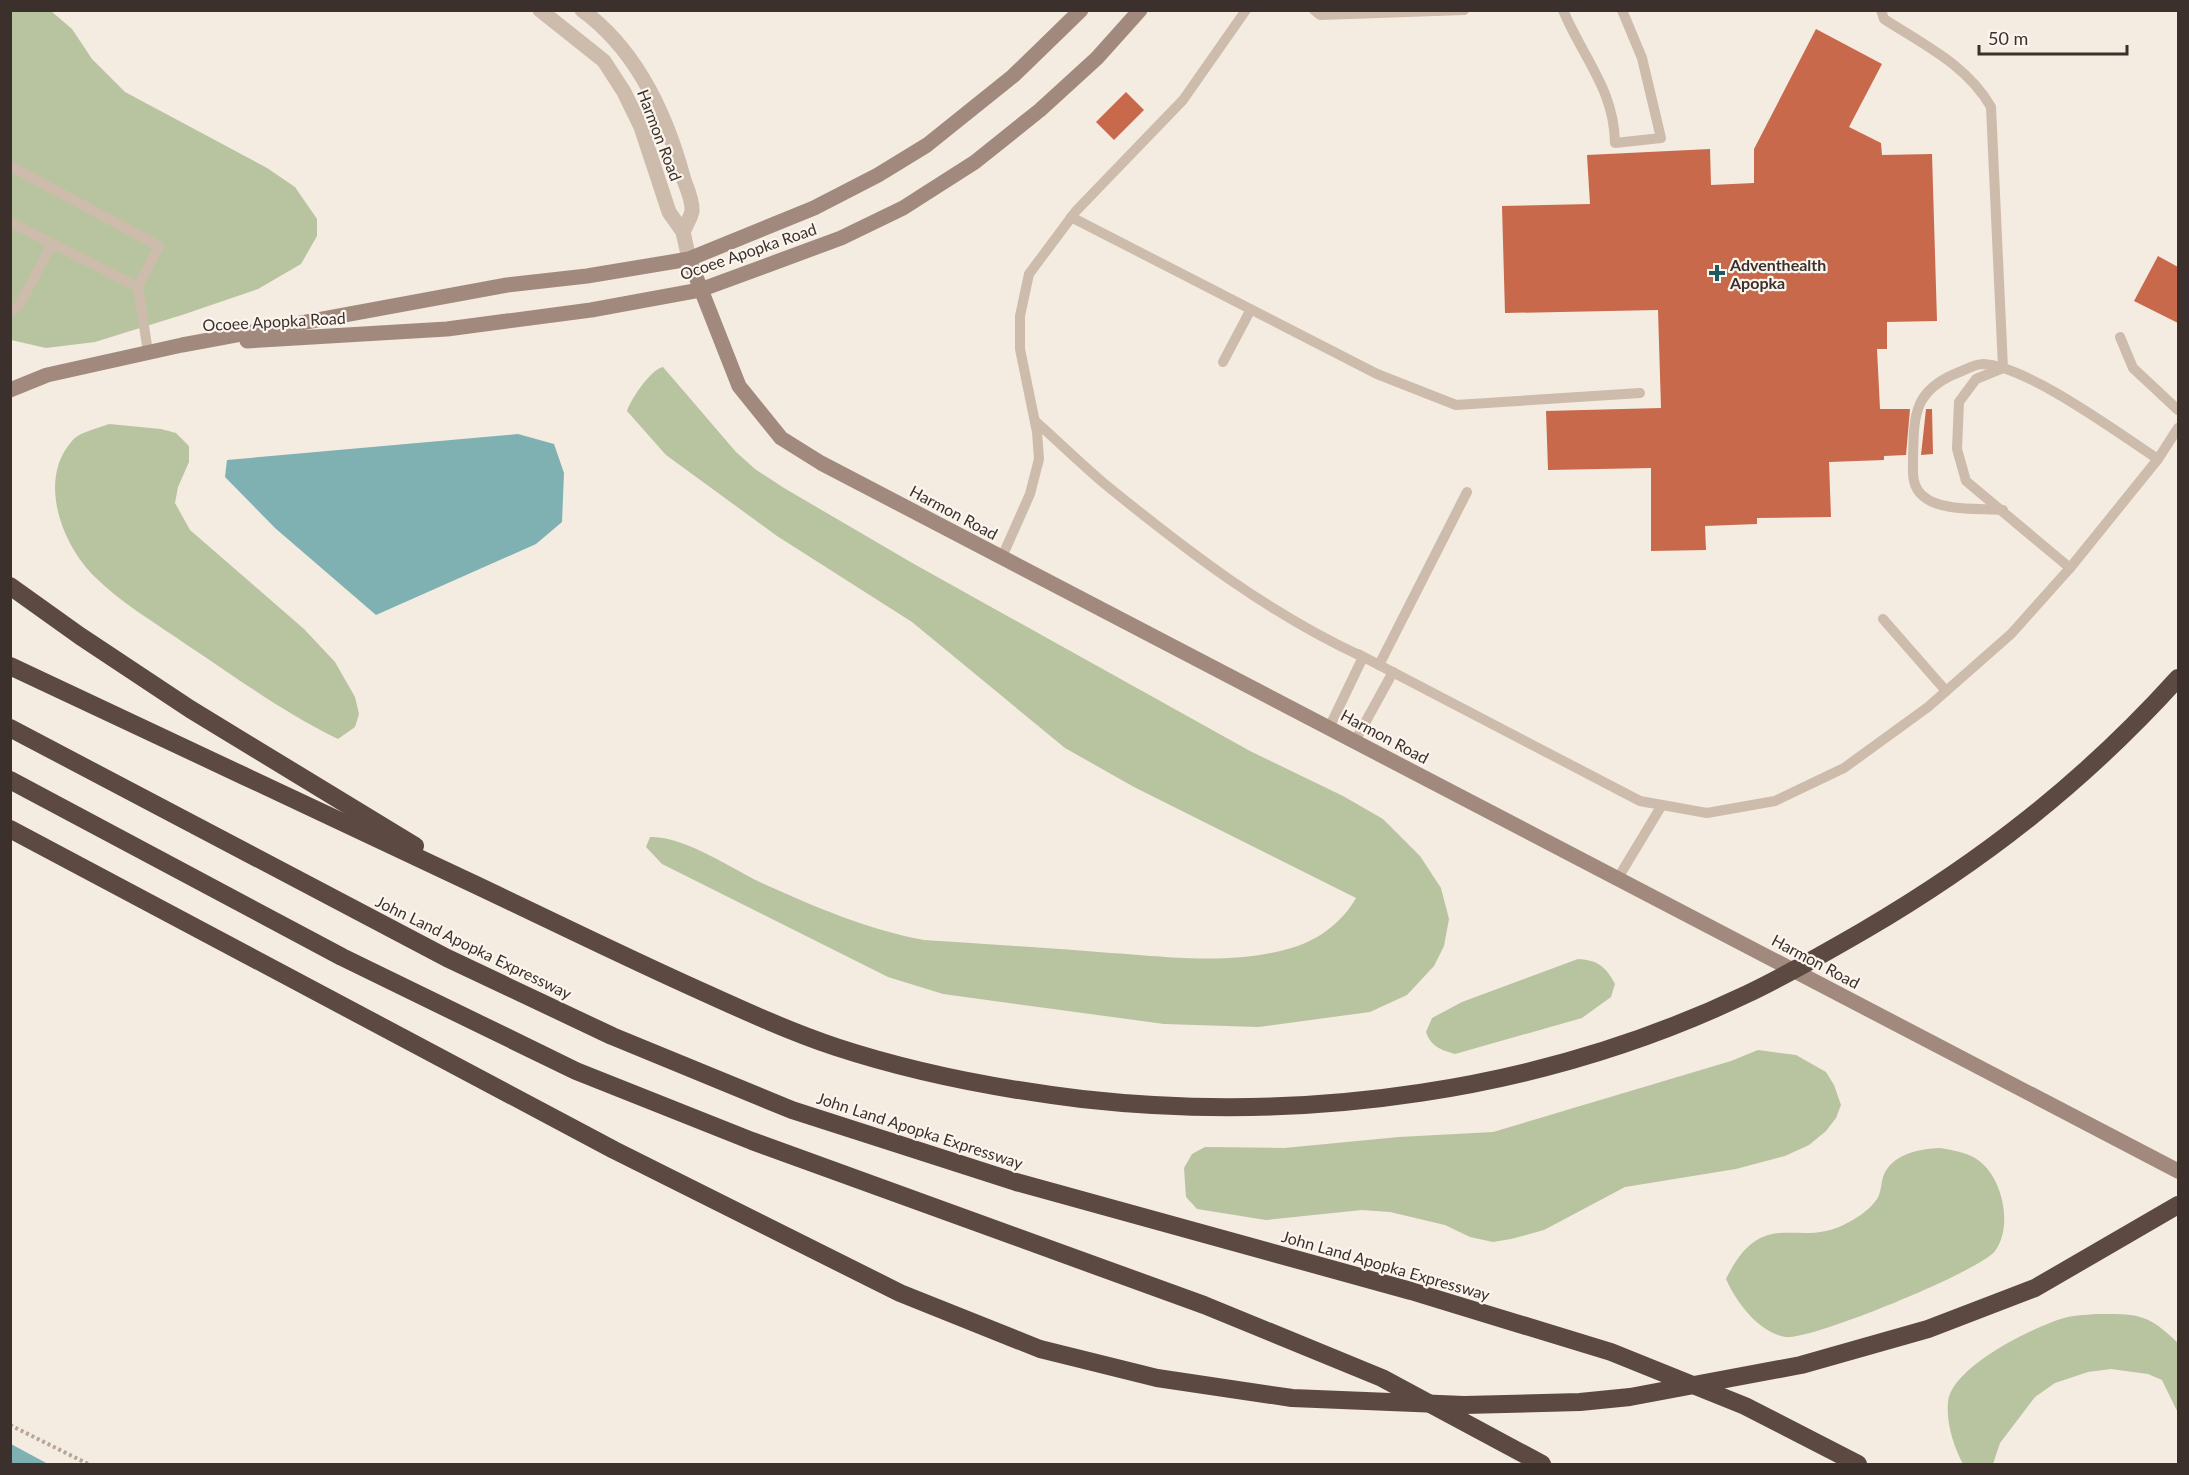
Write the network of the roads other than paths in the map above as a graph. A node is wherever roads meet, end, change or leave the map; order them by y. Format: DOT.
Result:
graph roads {
  1 [pos="540,10"];
  2 [pos="582,10"];
  3 [pos="1081,10"];
  4 [pos="1140,10"];
  5 [pos="1246,10"];
  6 [pos="1314,10"];
  7 [pos="1464,10"];
  8 [pos="1563,10"];
  9 [pos="1622,10"];
  10 [pos="1881,10"];
  11 [pos="10,166"];
  12 [pos="1071,218"];
  13 [pos="10,222"];
  14 [pos="683,232"];
  15 [pos="52,244"];
  16 [pos="689,259"];
  17 [pos="138,287"];
  18 [pos="700,290"];
  19 [pos="1250,310"];
  20 [pos="10,313"];
  21 [pos="2120,337"];
  22 [pos="182,345"];
  23 [pos="148,352"];
  24 [pos="1223,362"];
  25 [pos="2003,368"];
  26 [pos="10,390"];
  27 [pos="1640,393"];
  28 [pos="2178,410"];
  29 [pos="1035,421"];
  30 [pos="2178,428"];
  31 [pos="2158,459"];
  32 [pos="1467,492"];
  33 [pos="2003,510"];
  34 [pos="1002,557"];
  35 [pos="2070,568"];
  36 [pos="10,586"];
  37 [pos="1883,619"];
  38 [pos="1361,656"];
  39 [pos="1379,664"];
  40 [pos="10,666"];
  41 [pos="1393,672"];
  42 [pos="2178,678"];
  43 [pos="1946,691"];
  44 [pos="1329,728"];
  45 [pos="10,729"];
  46 [pos="1355,741"];
  47 [pos="10,780"];
  48 [pos="1662,805"];
  49 [pos="10,829"];
  50 [pos="1618,878"];
  51 [pos="475,884"];
  52 [pos="2178,1171"];
  53 [pos="2178,1205"];
  54 [pos="1542,1464"];
  55 [pos="1858,1464"];
  1 -- 14 [label="street, Harmon Road"];
  2 -- 14 [label="street, Harmon Road"];
  3 -- 16 [label="main road, Ocoee Apopka Road"];
  4 -- 18 [label="main road, Ocoee Apopka Road"];
  5 -- 12 [label="lane"];
  6 -- 7 [label="lane"];
  8 -- 9 [label="lane"];
  10 -- 25 [label="lane"];
  11 -- 17 [label="lane"];
  12 -- 19 [label="lane"];
  12 -- 29 [label="lane"];
  13 -- 15 [label="lane"];
  14 -- 16 [label="street, Harmon Road"];
  15 -- 17 [label="lane"];
  15 -- 20 [label="lane"];
  16 -- 18 [label="main road, Harmon Road"];
  16 -- 22 [label="main road, Ocoee Apopka Road"];
  17 -- 23 [label="lane"];
  18 -- 22 [label="main road, Ocoee Apopka Road"];
  18 -- 34 [label="main road, Harmon Road"];
  19 -- 24 [label="lane"];
  19 -- 27 [label="lane"];
  21 -- 28 [label="lane"];
  22 -- 23 [label="main road, Ocoee Apopka Road"];
  23 -- 26 [label="main road, Ocoee Apopka Road"];
  25 -- 31 [label="lane"];
  25 -- 33 [label="lane"];
  25 -- 33 [label="lane"];
  29 -- 34 [label="lane"];
  29 -- 38 [label="lane"];
  30 -- 31 [label="lane"];
  31 -- 35 [label="lane"];
  32 -- 39 [label="lane"];
  33 -- 35 [label="lane"];
  34 -- 44 [label="main road, Harmon Road"];
  35 -- 43 [label="lane"];
  36 -- 51 [label="highway"];
  37 -- 43 [label="lane"];
  38 -- 39 [label="lane"];
  38 -- 44 [label="lane"];
  39 -- 41 [label="lane"];
  40 -- 51 [label="highway"];
  41 -- 46 [label="lane"];
  41 -- 48 [label="lane"];
  42 -- 51 [label="highway"];
  43 -- 48 [label="lane"];
  44 -- 46 [label="main road, Harmon Road"];
  45 -- 55 [label="highway, John Land Apopka Expressway"];
  46 -- 50 [label="main road, Harmon Road"];
  47 -- 54 [label="highway"];
  48 -- 50 [label="lane"];
  49 -- 53 [label="highway"];
  50 -- 52 [label="main road, Harmon Road"];
}
